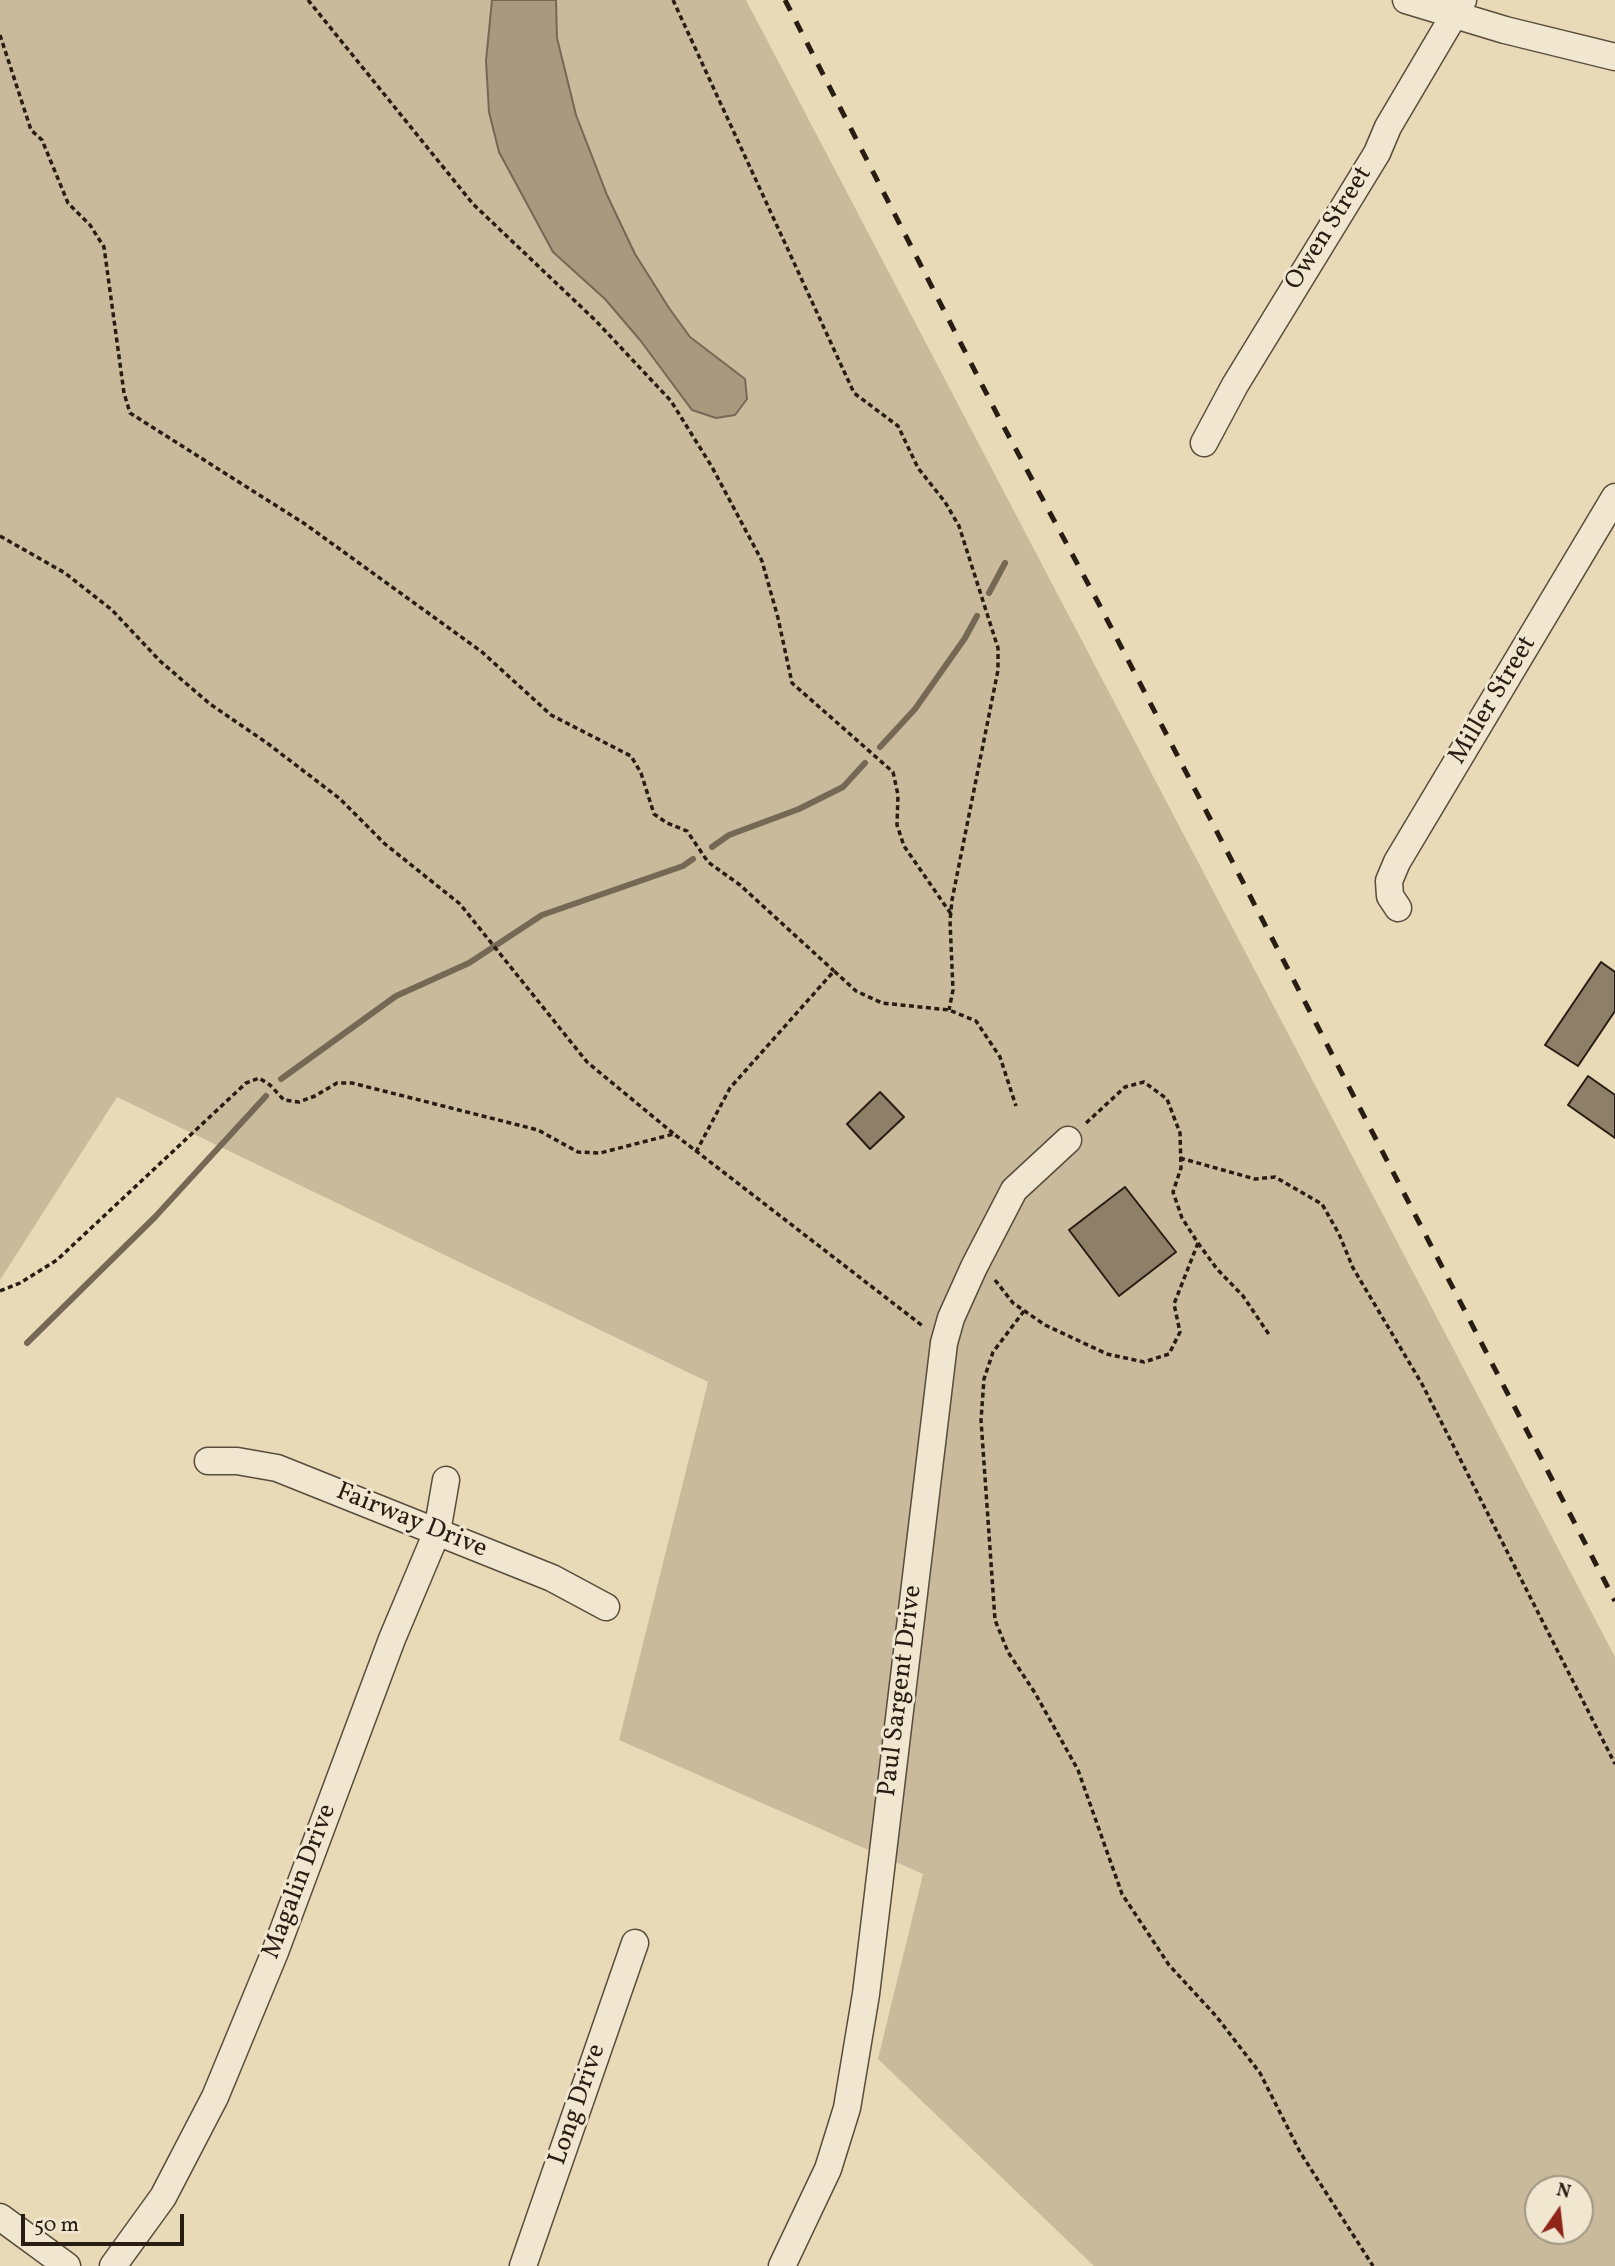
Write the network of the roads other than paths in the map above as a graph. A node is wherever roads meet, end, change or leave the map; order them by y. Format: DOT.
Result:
graph roads {
  1 [pos="1406,0"];
  2 [pos="1459,7"];
  3 [pos="1615,57"];
  4 [pos="1204,443"];
  5 [pos="1615,497"];
  6 [pos="1398,908"];
  7 [pos="1068,1140"];
  8 [pos="208,1461"];
  9 [pos="446,1480"];
  10 [pos="437,1532"];
  11 [pos="606,1607"];
  12 [pos="635,1943"];
  13 [pos="0,2217"];
  14 [pos="67,2266"];
  15 [pos="113,2266"];
  16 [pos="523,2266"];
  17 [pos="782,2266"];
  1 -- 2 [label="street"];
  2 -- 3 [label="street"];
  2 -- 4 [label="street, Owen Street"];
  5 -- 6 [label="street, Miller Street"];
  7 -- 17 [label="street, Paul Sargent Drive"];
  8 -- 10 [label="street, Fairway Drive"];
  9 -- 10 [label="street, Magalin Drive"];
  10 -- 11 [label="street, Fairway Drive"];
  10 -- 15 [label="street, Magalin Drive"];
  12 -- 16 [label="street, Long Drive"];
  13 -- 14 [label="street"];
}
